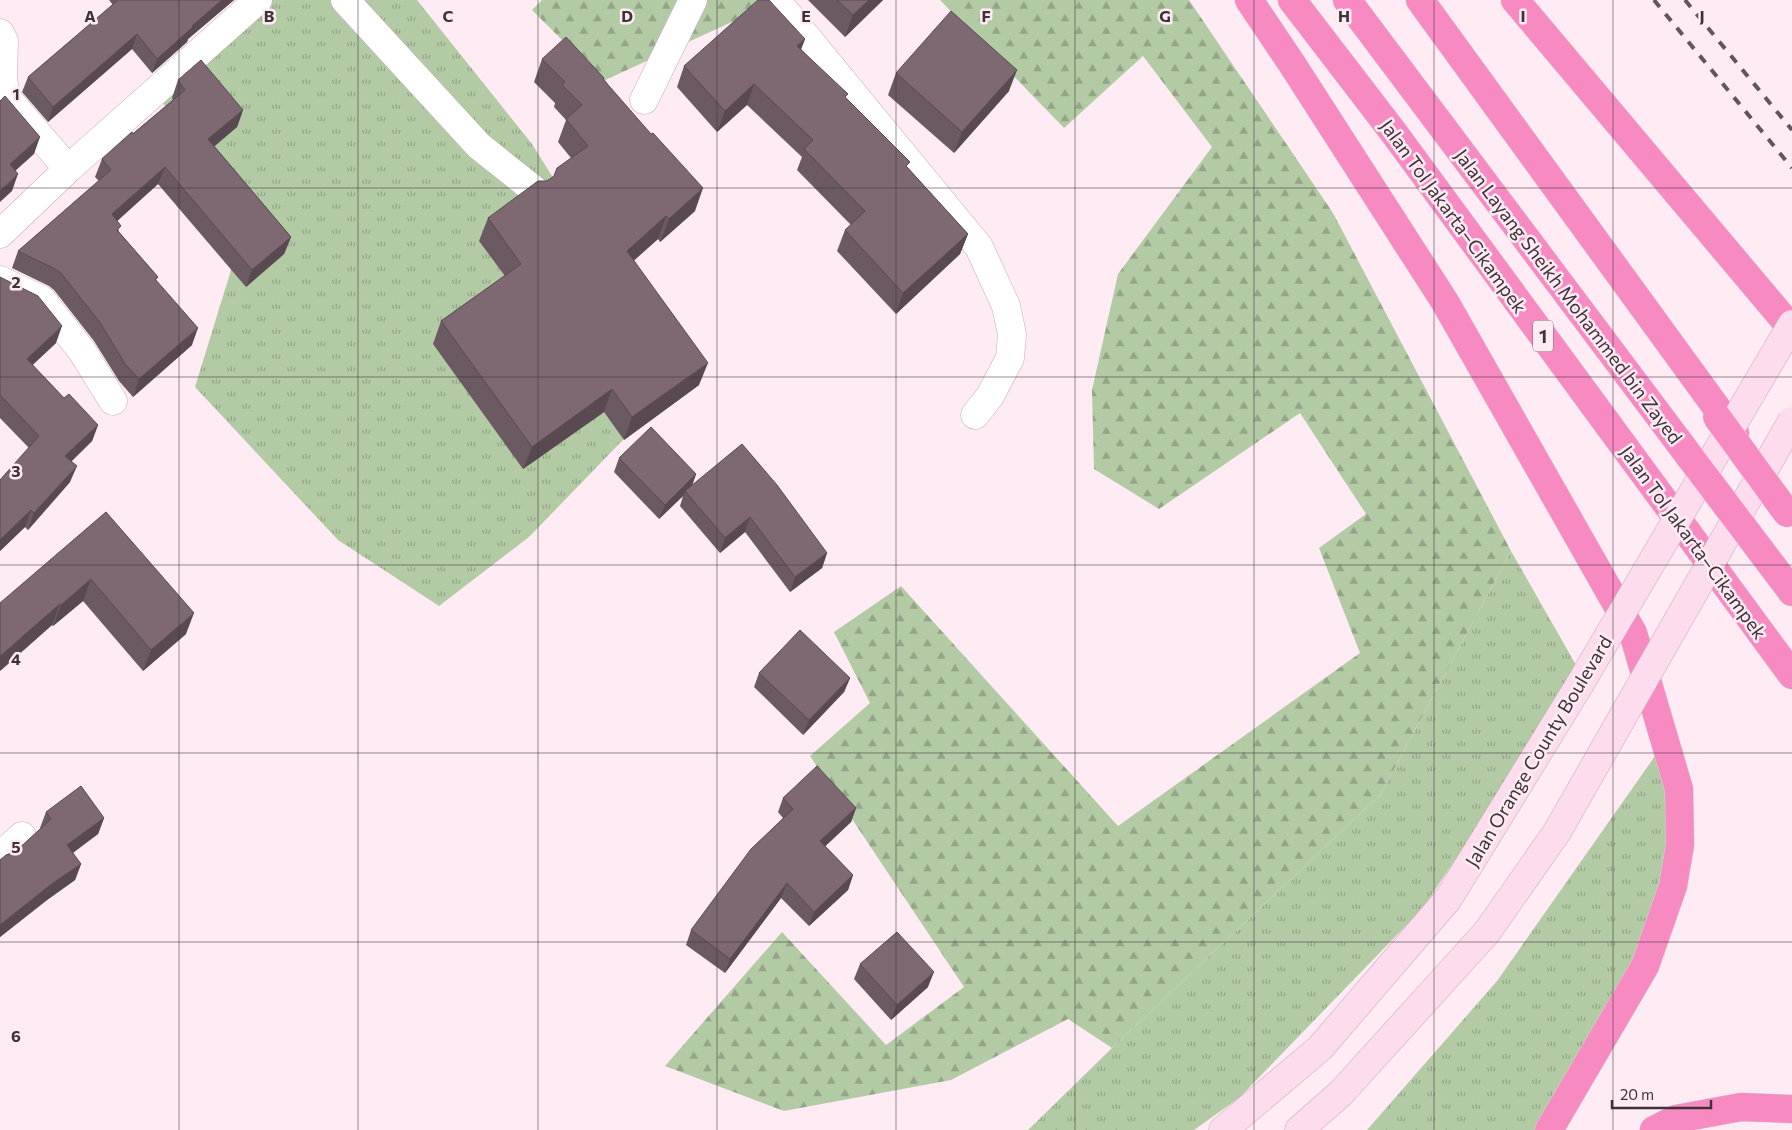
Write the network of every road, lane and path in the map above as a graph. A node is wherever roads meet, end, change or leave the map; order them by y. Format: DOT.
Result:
graph roads {
  1 [pos="258,0"];
  2 [pos="345,0"];
  3 [pos="693,0"];
  4 [pos="776,0"];
  5 [pos="1249,0"];
  6 [pos="1292,0"];
  7 [pos="1347,0"];
  8 [pos="1408,0"];
  9 [pos="1420,0"];
  10 [pos="1515,0"];
  11 [pos="0,33"];
  12 [pos="644,100"];
  13 [pos="68,169"];
  14 [pos="533,189"];
  15 [pos="0,234"];
  16 [pos="0,280"];
  17 [pos="1792,324"];
  18 [pos="1792,329"];
  19 [pos="113,401"];
  20 [pos="975,415"];
  21 [pos="1792,421"];
  22 [pos="1792,511"];
  23 [pos="1792,519"];
  24 [pos="1792,592"];
  25 [pos="1792,675"];
  26 [pos="22,836"];
  27 [pos="0,856"];
  28 [pos="1792,1109"];
  29 [pos="1223,1130"];
  30 [pos="1299,1130"];
  31 [pos="1549,1130"];
  32 [pos="1654,1130"];
  1 -- 13 [label="street"];
  2 -- 14 [label="street"];
  3 -- 12 [label="street"];
  4 -- 20 [label="street"];
  5 -- 31 [label="highway"];
  6 -- 25 [label="highway, Jalan Tol Jakarta–Cikampek / 1"];
  7 -- 24 [label="highway, Jalan Layang Sheikh Mohammed bin Zayed / 1, bridge"];
  8 -- 23 [label="highway, bridge"];
  9 -- 22 [label="highway"];
  10 -- 18 [label="highway"];
  11 -- 13 [label="street"];
  13 -- 15 [label="street"];
  16 -- 19 [label="street"];
  17 -- 29 [label="main road, Jalan Orange County Boulevard, bridge"];
  21 -- 30 [label="main road, bridge"];
  26 -- 27 [label="street"];
  28 -- 32 [label="highway"];
}
